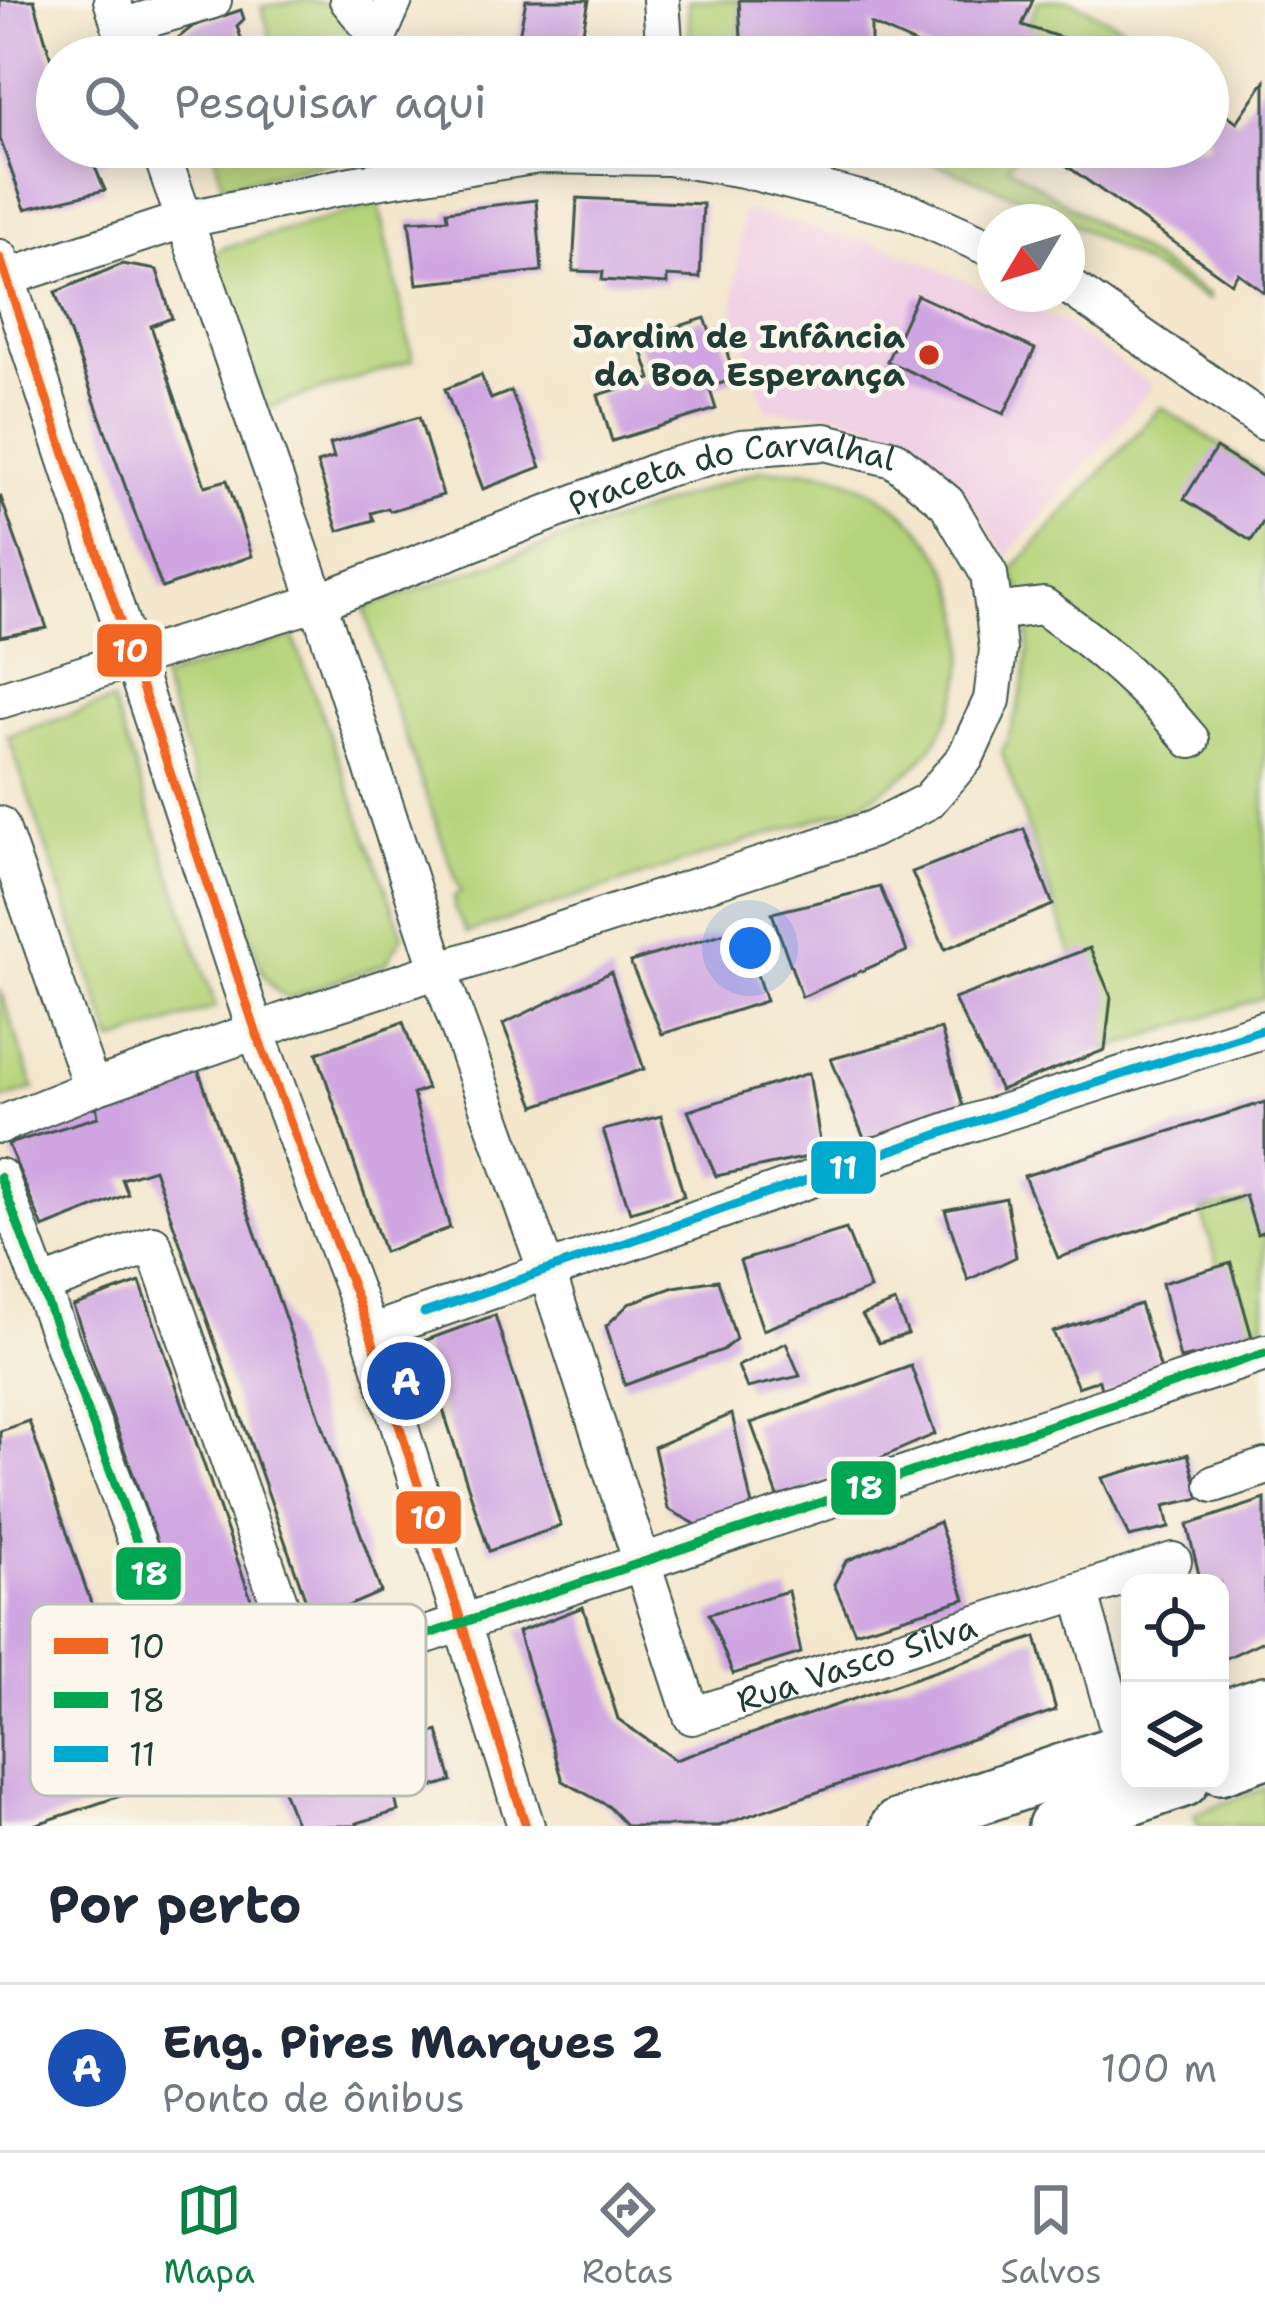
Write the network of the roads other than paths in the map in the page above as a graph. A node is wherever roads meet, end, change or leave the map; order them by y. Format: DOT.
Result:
graph roads {
  1 [pos="213,0"];
  2 [pos="348,0"];
  3 [pos="394,0"];
  4 [pos="661,0"];
  5 [pos="121,28"];
  6 [pos="372,36"];
  7 [pos="383,36"];
  8 [pos="664,36"];
  9 [pos="166,168"];
  10 [pos="373,168"];
  11 [pos="738,168"];
  12 [pos="183,220"];
  13 [pos="977,242"];
  14 [pos="3,268"];
  15 [pos="1085,297"];
  16 [pos="1261,410"];
  17 [pos="318,602"];
  18 [pos="994,612"];
  19 [pos="133,660"];
  20 [pos="0,700"];
  21 [pos="1191,740"];
  22 [pos="0,825"];
  23 [pos="439,971"];
  24 [pos="1265,1029"];
  25 [pos="256,1032"];
  26 [pos="92,1088"];
  27 [pos="0,1125"];
  28 [pos="0,1178"];
  29 [pos="547,1269"];
  30 [pos="41,1286"];
  31 [pos="370,1333"];
  32 [pos="1265,1353"];
  33 [pos="1265,1467"];
  34 [pos="1214,1484"];
  35 [pos="1173,1561"];
  36 [pos="644,1563"];
  37 [pos="1080,1594"];
  38 [pos="160,1604"];
  39 [pos="280,1604"];
  40 [pos="465,1624"];
  41 [pos="426,1637"];
  42 [pos="1265,1702"];
  43 [pos="1229,1714"];
  44 [pos="1121,1728"];
  45 [pos="1121,1750"];
  46 [pos="1265,1753"];
  47 [pos="1229,1765"];
  48 [pos="1157,1790"];
  49 [pos="526,1826"];
  50 [pos="897,1826"];
  51 [pos="1054,1826"];
  1 -- 5 [label="street"];
  2 -- 6 [label="street"];
  3 -- 7 [label="street"];
  4 -- 8 [label="street"];
  9 -- 12 [label="street"];
  10 -- 12 [label="street"];
  11 -- 13 [label="street"];
  12 -- 14 [label="street"];
  12 -- 17 [label="street"];
  14 -- 19 [label="street"];
  15 -- 16 [label="street"];
  17 -- 18 [label="street, Praceta do Carvalhal"];
  17 -- 19 [label="street, Praceta do Carvalhal"];
  17 -- 23 [label="street"];
  18 -- 21 [label="street"];
  18 -- 23 [label="street, Praceta do Carvalhal"];
  19 -- 20 [label="street, Praceta do Carvalhal"];
  19 -- 25 [label="street"];
  22 -- 26 [label="street"];
  23 -- 25 [label="street, Praceta do Carvalhal"];
  23 -- 29 [label="street"];
  24 -- 29 [label="street"];
  25 -- 26 [label="street, Praceta do Carvalhal"];
  25 -- 31 [label="street"];
  26 -- 27 [label="street, Praceta do Carvalhal"];
  28 -- 30 [label="street"];
  29 -- 31 [label="street"];
  29 -- 36 [label="street"];
  30 -- 38 [label="street"];
  30 -- 39 [label="street"];
  31 -- 40 [label="street"];
  32 -- 36 [label="street"];
  33 -- 34 [label="street"];
  35 -- 37 [label="street, Rua Vasco Silva"];
  36 -- 37 [label="street, Rua Vasco Silva"];
  36 -- 40 [label="street"];
  37 -- 44 [label="street"];
  40 -- 41 [label="street"];
  40 -- 49 [label="street"];
  42 -- 43 [label="main road"];
  45 -- 50 [label="main road"];
  46 -- 47 [label="main road"];
  48 -- 51 [label="main road"];
}
